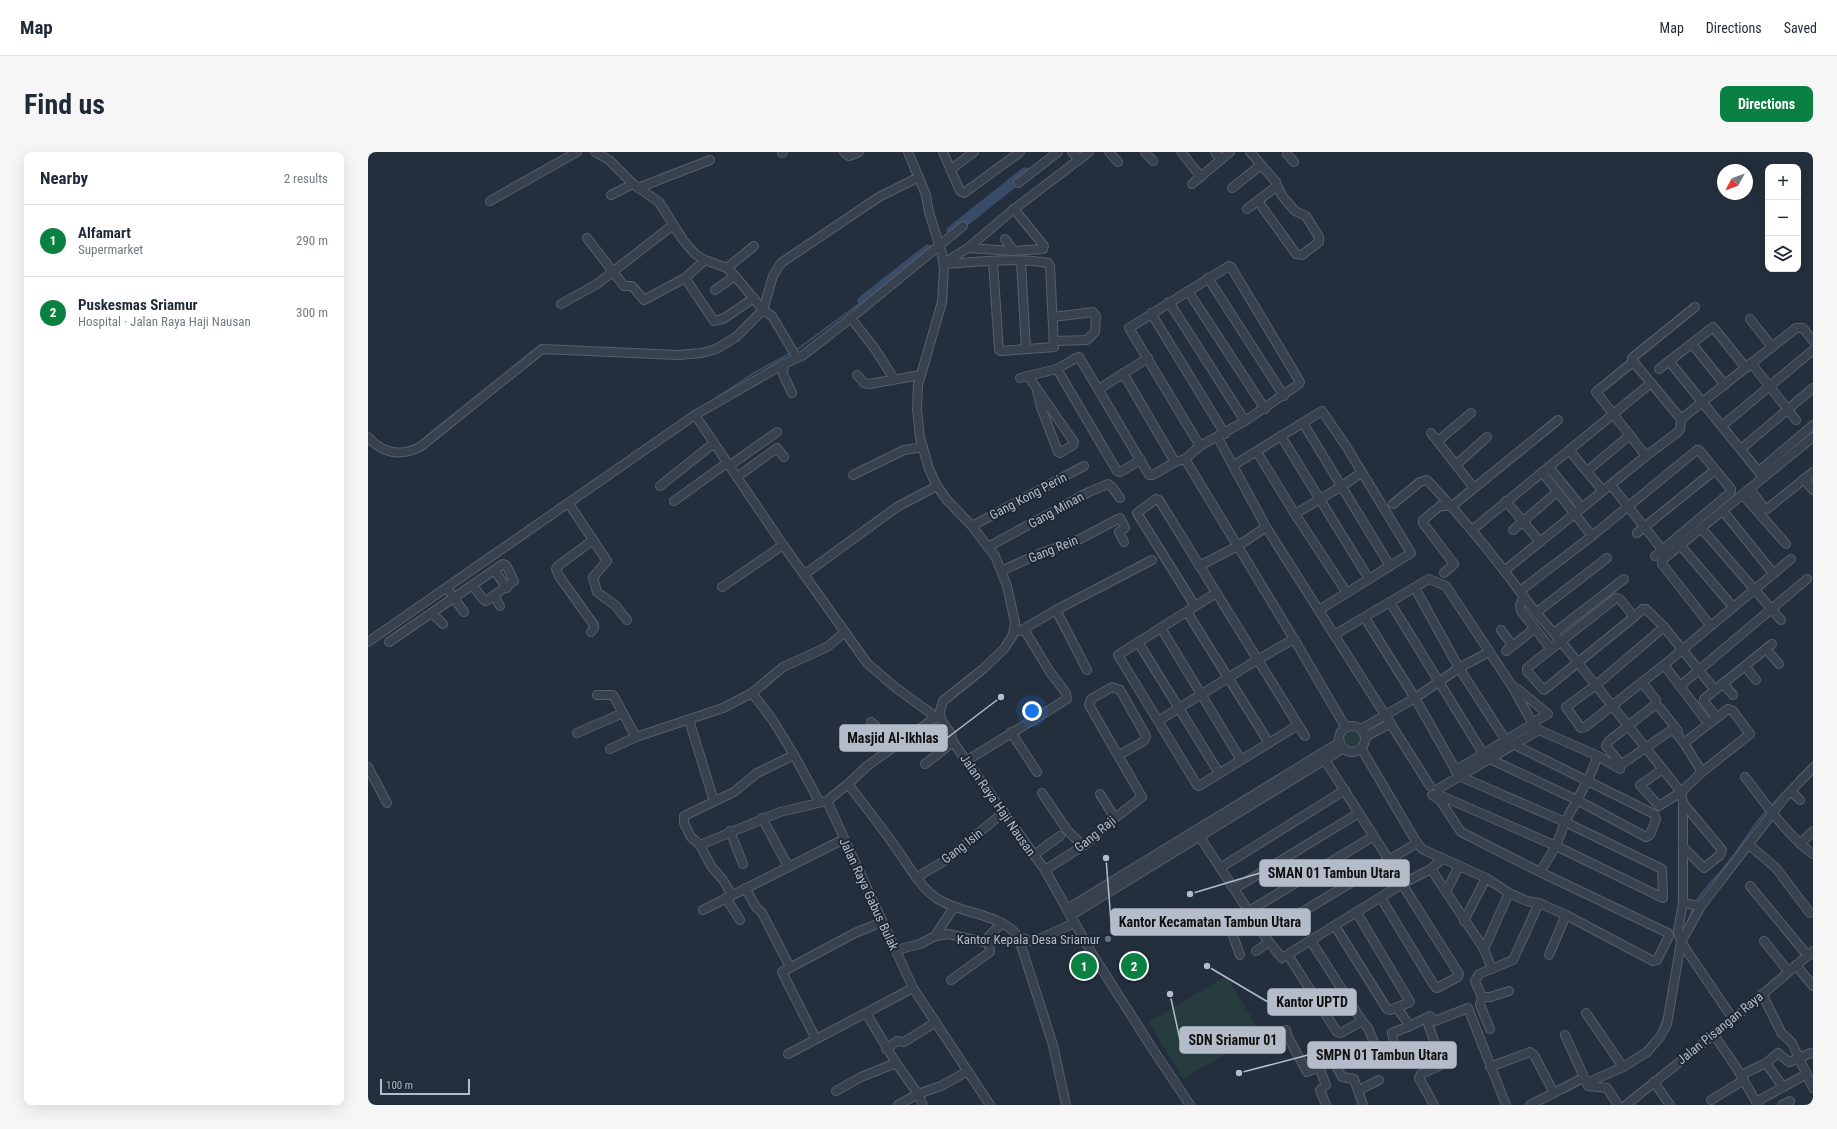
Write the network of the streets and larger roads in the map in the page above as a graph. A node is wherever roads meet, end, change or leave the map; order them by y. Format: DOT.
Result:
graph roads {
  1 [pos="577,152"];
  2 [pos="595,152"];
  3 [pos="844,152"];
  4 [pos="859,152"];
  5 [pos="908,152"];
  6 [pos="943,152"];
  7 [pos="974,152"];
  8 [pos="1020,152"];
  9 [pos="1058,152"];
  10 [pos="1072,152"];
  11 [pos="1089,152"];
  12 [pos="1109,152"];
  13 [pos="1145,152"];
  14 [pos="1181,152"];
  15 [pos="1215,152"];
  16 [pos="1230,152"];
  17 [pos="1250,152"];
  18 [pos="1287,153"];
  19 [pos="710,160"];
  20 [pos="1079,160"];
  21 [pos="1221,160"];
  22 [pos="1118,162"];
  23 [pos="1153,162"];
  24 [pos="1294,162"];
  25 [pos="1261,165"];
  26 [pos="950,170"];
  27 [pos="919,177"];
  28 [pos="1201,177"];
  29 [pos="1018,182"];
  30 [pos="1192,184"];
  31 [pos="636,186"];
  32 [pos="1278,186"];
  33 [pos="1232,188"];
  34 [pos="611,195"];
  35 [pos="490,201"];
  36 [pos="1258,201"];
  37 [pos="1247,209"];
  38 [pos="1014,210"];
  39 [pos="673,224"];
  40 [pos="963,226"];
  41 [pos="587,238"];
  42 [pos="1005,239"];
  43 [pos="754,246"];
  44 [pos="940,246"];
  45 [pos="968,248"];
  46 [pos="1014,251"];
  47 [pos="705,260"];
  48 [pos="1021,261"];
  49 [pos="993,262"];
  50 [pos="944,264"];
  51 [pos="727,268"];
  52 [pos="614,271"];
  53 [pos="735,276"];
  54 [pos="684,278"];
  55 [pos="1208,278"];
  56 [pos="715,290"];
  57 [pos="1188,291"];
  58 [pos="754,298"];
  59 [pos="1169,302"];
  60 [pos="562,304"];
  61 [pos="1695,306"];
  62 [pos="763,310"];
  63 [pos="1151,313"];
  64 [pos="1053,317"];
  65 [pos="851,318"];
  66 [pos="1750,318"];
  67 [pos="1054,341"];
  68 [pos="1813,341"];
  69 [pos="1692,344"];
  70 [pos="1772,347"];
  71 [pos="1026,349"];
  72 [pos="1813,350"];
  73 [pos="797,358"];
  74 [pos="1148,358"];
  75 [pos="1632,362"];
  76 [pos="1669,362"];
  77 [pos="784,364"];
  78 [pos="1749,365"];
  79 [pos="1057,369"];
  80 [pos="1659,369"];
  81 [pos="1124,373"];
  82 [pos="857,375"];
  83 [pos="921,375"];
  84 [pos="894,379"];
  85 [pos="1651,383"];
  86 [pos="1725,386"];
  87 [pos="1769,386"];
  88 [pos="1813,388"];
  89 [pos="1098,389"];
  90 [pos="1037,392"];
  91 [pos="792,393"];
  92 [pos="1284,396"];
  93 [pos="1703,403"];
  94 [pos="1265,409"];
  95 [pos="1787,409"];
  96 [pos="1471,413"];
  97 [pos="1613,414"];
  98 [pos="695,415"];
  99 [pos="1681,419"];
  100 [pos="1558,420"];
  101 [pos="1796,420"];
  102 [pos="1245,422"];
  103 [pos="1303,423"];
  104 [pos="1722,426"];
  105 [pos="1813,426"];
  106 [pos="777,432"];
  107 [pos="1431,432"];
  108 [pos="1630,435"];
  109 [pos="1221,436"];
  110 [pos="1281,436"];
  111 [pos="368,437"];
  112 [pos="769,437"];
  113 [pos="1487,437"];
  114 [pos="1813,437"];
  115 [pos="1439,440"];
  116 [pos="714,443"];
  117 [pos="1200,446"];
  118 [pos="923,447"];
  119 [pos="777,448"];
  120 [pos="1741,449"];
  121 [pos="1569,450"];
  122 [pos="1257,452"];
  123 [pos="1646,456"];
  124 [pos="784,457"];
  125 [pos="1185,459"];
  126 [pos="1141,460"];
  127 [pos="1176,462"];
  128 [pos="728,464"];
  129 [pos="1457,464"];
  130 [pos="1234,465"];
  131 [pos="1084,466"];
  132 [pos="1545,469"];
  133 [pos="1715,470"];
  134 [pos="1587,471"];
  135 [pos="1813,472"];
  136 [pos="1361,473"];
  137 [pos="1761,474"];
  138 [pos="853,475"];
  139 [pos="737,477"];
  140 [pos="1804,479"];
  141 [pos="1611,485"];
  142 [pos="660,486"];
  143 [pos="937,486"];
  144 [pos="1342,486"];
  145 [pos="1474,488"];
  146 [pos="1750,489"];
  147 [pos="1813,490"];
  148 [pos="1603,491"];
  149 [pos="1558,492"];
  150 [pos="1743,495"];
  151 [pos="1120,498"];
  152 [pos="1731,498"];
  153 [pos="1319,499"];
  154 [pos="674,501"];
  155 [pos="1506,501"];
  156 [pos="569,504"];
  157 [pos="1393,504"];
  158 [pos="1452,506"];
  159 [pos="1628,507"];
  160 [pos="1582,508"];
  161 [pos="1723,511"];
  162 [pos="1295,514"];
  163 [pos="1575,514"];
  164 [pos="1523,521"];
  165 [pos="972,526"];
  166 [pos="1266,527"];
  167 [pos="1645,529"];
  168 [pos="1702,529"];
  169 [pos="1472,530"];
  170 [pos="1513,530"];
  171 [pos="1637,533"];
  172 [pos="1592,536"];
  173 [pos="593,540"];
  174 [pos="1124,542"];
  175 [pos="1540,542"];
  176 [pos="1786,544"];
  177 [pos="783,545"];
  178 [pos="1238,546"];
  179 [pos="1681,546"];
  180 [pos="988,547"];
  181 [pos="1664,553"];
  182 [pos="1655,556"];
  183 [pos="1607,558"];
  184 [pos="1791,559"];
  185 [pos="1152,560"];
  186 [pos="1199,566"];
  187 [pos="1390,566"];
  188 [pos="494,570"];
  189 [pos="1001,571"];
  190 [pos="1504,571"];
  191 [pos="1444,573"];
  192 [pos="1773,573"];
  193 [pos="805,574"];
  194 [pos="1369,579"];
  195 [pos="1624,579"];
  196 [pos="1807,579"];
  197 [pos="472,585"];
  198 [pos="722,586"];
  199 [pos="446,588"];
  200 [pos="506,588"];
  201 [pos="1415,588"];
  202 [pos="1754,589"];
  203 [pos="1216,593"];
  204 [pos="1347,593"];
  205 [pos="1522,594"];
  206 [pos="494,596"];
  207 [pos="453,598"];
  208 [pos="1390,602"];
  209 [pos="500,606"];
  210 [pos="1195,606"];
  211 [pos="1732,607"];
  212 [pos="1771,609"];
  213 [pos="1056,610"];
  214 [pos="1319,610"];
  215 [pos="464,612"];
  216 [pos="1187,612"];
  217 [pos="1537,612"];
  218 [pos="432,613"];
  219 [pos="1634,617"];
  220 [pos="1365,618"];
  221 [pos="627,620"];
  222 [pos="1781,620"];
  223 [pos="443,624"];
  224 [pos="1710,625"];
  225 [pos="1664,627"];
  226 [pos="1161,628"];
  227 [pos="1024,629"];
  228 [pos="1534,629"];
  229 [pos="1501,630"];
  230 [pos="591,632"];
  231 [pos="845,632"];
  232 [pos="1554,633"];
  233 [pos="1013,635"];
  234 [pos="1334,635"];
  235 [pos="1294,639"];
  236 [pos="1563,641"];
  237 [pos="368,642"];
  238 [pos="389,642"];
  239 [pos="1138,642"];
  240 [pos="1551,649"];
  241 [pos="1681,649"];
  242 [pos="1489,652"];
  243 [pos="1257,660"];
  244 [pos="1578,663"];
  245 [pos="1779,664"];
  246 [pos="1664,665"];
  247 [pos="1745,666"];
  248 [pos="1459,668"];
  249 [pos="1087,670"];
  250 [pos="1698,670"];
  251 [pos="1229,678"];
  252 [pos="1756,680"];
  253 [pos="1438,682"];
  254 [pos="1642,682"];
  255 [pos="1723,683"];
  256 [pos="1596,685"];
  257 [pos="1512,686"];
  258 [pos="1680,686"];
  259 [pos="1714,690"];
  260 [pos="752,693"];
  261 [pos="597,694"];
  262 [pos="1201,695"];
  263 [pos="1733,695"];
  264 [pos="1415,698"];
  265 [pos="1612,706"];
  266 [pos="1179,708"];
  267 [pos="1660,708"];
  268 [pos="623,713"];
  269 [pos="1386,714"];
  270 [pos="938,716"];
  271 [pos="1716,717"];
  272 [pos="689,720"];
  273 [pos="1158,721"];
  274 [pos="872,722"];
  275 [pos="1391,723"];
  276 [pos="1708,723"];
  277 [pos="1532,724"];
  278 [pos="1298,725"];
  279 [pos="1628,725"];
  280 [pos="1346,728"];
  281 [pos="1539,730"];
  282 [pos="1011,732"];
  283 [pos="577,733"];
  284 [pos="1363,733"];
  285 [pos="1305,736"];
  286 [pos="636,737"];
  287 [pos="1504,739"];
  288 [pos="953,742"];
  289 [pos="1685,742"];
  290 [pos="1269,743"];
  291 [pos="896,745"];
  292 [pos="1342,745"];
  293 [pos="1514,745"];
  294 [pos="1361,748"];
  295 [pos="1646,748"];
  296 [pos="610,749"];
  297 [pos="794,755"];
  298 [pos="1118,755"];
  299 [pos="1598,756"];
  300 [pos="1487,757"];
  301 [pos="1240,760"];
  302 [pos="1325,760"];
  303 [pos="966,761"];
  304 [pos="925,764"];
  305 [pos="368,766"];
  306 [pos="1813,768"];
  307 [pos="1620,769"];
  308 [pos="1663,769"];
  309 [pos="1037,772"];
  310 [pos="1702,772"];
  311 [pos="1219,773"];
  312 [pos="1457,773"];
  313 [pos="1744,777"];
  314 [pos="1588,780"];
  315 [pos="848,784"];
  316 [pos="1345,790"];
  317 [pos="1434,791"];
  318 [pos="1791,791"];
  319 [pos="1266,792"];
  320 [pos="1681,792"];
  321 [pos="1042,793"];
  322 [pos="1100,794"];
  323 [pos="1576,800"];
  324 [pos="1800,800"];
  325 [pos="714,801"];
  326 [pos="827,801"];
  327 [pos="819,802"];
  328 [pos="387,803"];
  329 [pos="1683,803"];
  330 [pos="1004,812"];
  331 [pos="1773,812"];
  332 [pos="1359,813"];
  333 [pos="762,818"];
  334 [pos="1115,818"];
  335 [pos="1565,822"];
  336 [pos="1813,831"];
  337 [pos="730,832"];
  338 [pos="1198,834"];
  339 [pos="1060,836"];
  340 [pos="1374,836"];
  341 [pos="844,839"];
  342 [pos="1417,843"];
  343 [pos="1748,844"];
  344 [pos="1800,844"];
  345 [pos="700,845"];
  346 [pos="1083,846"];
  347 [pos="1556,846"];
  348 [pos="1683,847"];
  349 [pos="1813,854"];
  350 [pos="1034,855"];
  351 [pos="1442,859"];
  352 [pos="1389,860"];
  353 [pos="743,864"];
  354 [pos="788,866"];
  355 [pos="1459,866"];
  356 [pos="1220,868"];
  357 [pos="1431,869"];
  358 [pos="1045,870"];
  359 [pos="1540,872"];
  360 [pos="918,878"];
  361 [pos="1486,878"];
  362 [pos="1402,884"];
  363 [pos="1750,886"];
  364 [pos="746,888"];
  365 [pos="1234,889"];
  366 [pos="1446,892"];
  367 [pos="1509,893"];
  368 [pos="729,896"];
  369 [pos="1381,898"];
  370 [pos="1539,902"];
  371 [pos="1683,903"];
  372 [pos="1701,906"];
  373 [pos="954,907"];
  374 [pos="703,910"];
  375 [pos="1810,912"];
  376 [pos="1357,913"];
  377 [pos="1251,915"];
  378 [pos="1566,915"];
  379 [pos="1070,916"];
  380 [pos="740,920"];
  381 [pos="1464,921"];
  382 [pos="882,922"];
  383 [pos="1002,923"];
  384 [pos="1335,926"];
  385 [pos="1264,935"];
  386 [pos="935,936"];
  387 [pos="1018,936"];
  388 [pos="1311,941"];
  389 [pos="1764,941"];
  390 [pos="1269,942"];
  391 [pos="1681,942"];
  392 [pos="989,943"];
  393 [pos="1484,949"];
  394 [pos="896,950"];
  395 [pos="1256,951"];
  396 [pos="1811,954"];
  397 [pos="1240,955"];
  398 [pos="1288,955"];
  399 [pos="1549,955"];
  400 [pos="1796,965"];
  401 [pos="790,967"];
  402 [pos="1492,969"];
  403 [pos="1788,971"];
  404 [pos="951,980"];
  405 [pos="1813,986"];
  406 [pos="913,988"];
  407 [pos="1509,991"];
  408 [pos="1762,994"];
  409 [pos="1482,997"];
  410 [pos="1397,1008"];
  411 [pos="866,1013"];
  412 [pos="1586,1013"];
  413 [pos="1426,1018"];
  414 [pos="1733,1019"];
  415 [pos="1362,1021"];
  416 [pos="936,1022"];
  417 [pos="1410,1026"];
  418 [pos="1490,1029"];
  419 [pos="1265,1035"];
  420 [pos="1565,1035"];
  421 [pos="1714,1035"];
  422 [pos="816,1040"];
  423 [pos="886,1050"];
  424 [pos="1377,1050"];
  425 [pos="1810,1052"];
  426 [pos="788,1054"];
  427 [pos="1800,1058"];
  428 [pos="1333,1060"];
  429 [pos="1766,1062"];
  430 [pos="896,1063"];
  431 [pos="1319,1067"];
  432 [pos="1490,1067"];
  433 [pos="1623,1067"];
  434 [pos="968,1071"];
  435 [pos="1807,1074"];
  436 [pos="1742,1078"];
  437 [pos="1379,1080"];
  438 [pos="1585,1081"];
  439 [pos="1654,1082"];
  440 [pos="1783,1087"];
  441 [pos="1813,1088"];
  442 [pos="1359,1090"];
  443 [pos="836,1091"];
  444 [pos="1554,1093"];
  445 [pos="918,1094"];
  446 [pos="1711,1100"];
  447 [pos="1790,1101"];
  448 [pos="1362,1103"];
  449 [pos="1757,1103"];
  450 [pos="898,1105"];
  451 [pos="923,1105"];
  452 [pos="990,1105"];
  453 [pos="1066,1105"];
  454 [pos="1190,1105"];
  455 [pos="1326,1105"];
  456 [pos="1353,1105"];
  457 [pos="1434,1105"];
  458 [pos="1506,1105"];
  459 [pos="1530,1105"];
  460 [pos="1618,1105"];
  461 [pos="1626,1105"];
  462 [pos="1670,1105"];
  463 [pos="1782,1105"];
  1 -- 35 [label="street"];
  2 -- 31 [label="street"];
  3 -- 4 [label="street"];
  5 -- 27 [label="street"];
  6 -- 26 [label="street"];
  7 -- 26 [label="street"];
  8 -- 26 [label="street"];
  9 -- 29 [label="street"];
  10 -- 20 [label="street"];
  11 -- 20 [label="street"];
  12 -- 22 [label="street"];
  13 -- 23 [label="street"];
  14 -- 28 [label="street"];
  15 -- 21 [label="street"];
  16 -- 21 [label="street"];
  17 -- 25 [label="street"];
  18 -- 24 [label="street"];
  19 -- 31 [label="street"];
  20 -- 38 [label="street"];
  21 -- 28 [label="street"];
  25 -- 32 [label="street"];
  25 -- 33 [label="street"];
  27 -- 44 [label="street"];
  27 -- 62 [label="street"];
  28 -- 30 [label="street"];
  31 -- 34 [label="street"];
  31 -- 39 [label="street"];
  32 -- 36 [label="street"];
  32 -- 36 [label="street"];
  36 -- 37 [label="street"];
  38 -- 45 [label="street"];
  38 -- 46 [label="street"];
  39 -- 47 [label="street"];
  39 -- 52 [label="street"];
  40 -- 44 [label="street"];
  41 -- 52 [label="street"];
  42 -- 46 [label="street"];
  43 -- 51 [label="street"];
  44 -- 50 [label="street"];
  44 -- 65 [label="street"];
  45 -- 46 [label="street"];
  45 -- 50 [label="street"];
  47 -- 51 [label="street"];
  47 -- 54 [label="street"];
  48 -- 49 [label="street"];
  48 -- 64 [label="street"];
  48 -- 71 [label="street"];
  49 -- 50 [label="street"];
  49 -- 71 [label="street"];
  50 -- 83 [label="street"];
  51 -- 53 [label="street"];
  52 -- 54 [label="street"];
  52 -- 60 [label="street"];
  53 -- 56 [label="street"];
  53 -- 58 [label="street"];
  54 -- 58 [label="street"];
  55 -- 57 [label="street"];
  55 -- 92 [label="street"];
  55 -- 92 [label="street"];
  57 -- 59 [label="street"];
  57 -- 94 [label="street"];
  58 -- 62 [label="street"];
  59 -- 63 [label="street"];
  59 -- 102 [label="street"];
  61 -- 75 [label="street"];
  62 -- 73 [label="street"];
  62 -- 111 [label="street"];
  63 -- 74 [label="street"];
  63 -- 109 [label="street"];
  64 -- 67 [label="street"];
  64 -- 67 [label="street"];
  65 -- 73 [label="street"];
  65 -- 84 [label="street"];
  66 -- 70 [label="street"];
  67 -- 71 [label="street"];
  68 -- 70 [label="street"];
  69 -- 76 [label="street"];
  69 -- 78 [label="street"];
  69 -- 86 [label="street"];
  70 -- 78 [label="street"];
  72 -- 87 [label="street"];
  73 -- 77 [label="street"];
  74 -- 81 [label="street"];
  74 -- 117 [label="street"];
  75 -- 85 [label="street"];
  75 -- 97 [label="street"];
  76 -- 80 [label="street"];
  76 -- 93 [label="street"];
  77 -- 91 [label="street"];
  77 -- 98 [label="street"];
  78 -- 86 [label="street"];
  78 -- 87 [label="street"];
  79 -- 89 [label="street"];
  79 -- 90 [label="street"];
  79 -- 126 [label="street"];
  81 -- 89 [label="street"];
  81 -- 127 [label="street"];
  82 -- 84 [label="street"];
  83 -- 84 [label="street"];
  83 -- 118 [label="street"];
  85 -- 97 [label="street"];
  85 -- 99 [label="street"];
  86 -- 93 [label="street"];
  87 -- 95 [label="street"];
  87 -- 104 [label="street"];
  88 -- 95 [label="street"];
  89 -- 126 [label="street"];
  90 -- 90 [label="street"];
  92 -- 94 [label="street"];
  93 -- 99 [label="street"];
  93 -- 104 [label="street"];
  94 -- 102 [label="street"];
  95 -- 101 [label="street"];
  95 -- 120 [label="street"];
  96 -- 115 [label="street"];
  97 -- 108 [label="street"];
  97 -- 121 [label="street"];
  98 -- 116 [label="street"];
  98 -- 156 [label="street"];
  99 -- 123 [label="street"];
  100 -- 145 [label="street"];
  102 -- 109 [label="street"];
  103 -- 110 [label="street"];
  103 -- 136 [label="street"];
  103 -- 144 [label="street"];
  104 -- 120 [label="street"];
  105 -- 137 [label="street"];
  106 -- 112 [label="street"];
  107 -- 115 [label="street"];
  108 -- 123 [label="street"];
  108 -- 134 [label="street"];
  109 -- 117 [label="street"];
  109 -- 130 [label="street"];
  110 -- 122 [label="street"];
  110 -- 153 [label="street"];
  112 -- 119 [label="street"];
  112 -- 128 [label="street"];
  113 -- 129 [label="street"];
  114 -- 137 [label="street"];
  115 -- 129 [label="street"];
  116 -- 128 [label="street"];
  116 -- 142 [label="street"];
  117 -- 125 [label="street"];
  118 -- 138 [label="street"];
  118 -- 143 [label="street"];
  119 -- 124 [label="street"];
  119 -- 139 [label="street"];
  120 -- 137 [label="street"];
  121 -- 132 [label="street"];
  121 -- 134 [label="street"];
  122 -- 130 [label="street"];
  122 -- 162 [label="street"];
  123 -- 141 [label="street"];
  125 -- 127 [label="street"];
  125 -- 178 [label="street"];
  126 -- 127 [label="street"];
  128 -- 139 [label="street"];
  128 -- 154 [label="street"];
  129 -- 145 [label="street"];
  130 -- 166 [label="street"];
  131 -- 165 [label="street, Gang Kong Perin"];
  132 -- 149 [label="street"];
  132 -- 155 [label="street"];
  132 -- 160 [label="street"];
  133 -- 152 [label="street"];
  133 -- 159 [label="street"];
  133 -- 167 [label="street"];
  134 -- 148 [label="street"];
  135 -- 140 [label="street"];
  136 -- 144 [label="street"];
  136 -- 187 [label="street"];
  137 -- 146 [label="street"];
  139 -- 177 [label="street"];
  140 -- 146 [label="street"];
  140 -- 147 [label="street"];
  141 -- 148 [label="street"];
  141 -- 159 [label="street"];
  143 -- 165 [label="street"];
  143 -- 193 [label="street"];
  144 -- 153 [label="street"];
  144 -- 187 [label="street"];
  145 -- 158 [label="street"];
  146 -- 150 [label="street"];
  148 -- 160 [label="street"];
  149 -- 163 [label="street"];
  149 -- 164 [label="street"];
  150 -- 152 [label="street"];
  150 -- 176 [label="street"];
  151 -- 180 [label="street, Gang Minan"];
  152 -- 161 [label="street"];
  152 -- 181 [label="street"];
  153 -- 162 [label="street"];
  153 -- 194 [label="street"];
  155 -- 164 [label="street"];
  155 -- 169 [label="street"];
  156 -- 173 [label="street"];
  156 -- 199 [label="street"];
  157 -- 158 [label="street"];
  158 -- 169 [label="street"];
  158 -- 191 [label="street"];
  159 -- 167 [label="street"];
  159 -- 172 [label="street"];
  160 -- 163 [label="street"];
  161 -- 168 [label="street"];
  161 -- 192 [label="street"];
  162 -- 204 [label="street"];
  163 -- 172 [label="street"];
  163 -- 175 [label="street"];
  164 -- 170 [label="street"];
  164 -- 175 [label="street"];
  165 -- 180 [label="street"];
  166 -- 178 [label="street"];
  166 -- 214 [label="street"];
  167 -- 171 [label="street"];
  167 -- 181 [label="street"];
  168 -- 179 [label="street"];
  168 -- 202 [label="street"];
  169 -- 190 [label="street"];
  172 -- 205 [label="street"];
  173 -- 221 [label="street"];
  173 -- 230 [label="street"];
  174 -- 189 [label="street, Gang Rein"];
  175 -- 190 [label="street"];
  177 -- 193 [label="street"];
  177 -- 198 [label="street"];
  178 -- 186 [label="street"];
  178 -- 235 [label="street"];
  179 -- 181 [label="street"];
  179 -- 211 [label="street"];
  180 -- 189 [label="street"];
  181 -- 182 [label="street"];
  181 -- 224 [label="street"];
  183 -- 217 [label="street"];
  184 -- 192 [label="street"];
  185 -- 213 [label="street"];
  186 -- 203 [label="street"];
  186 -- 210 [label="street"];
  187 -- 194 [label="street"];
  188 -- 197 [label="street"];
  188 -- 200 [label="street"];
  188 -- 200 [label="street"];
  189 -- 233 [label="street"];
  190 -- 205 [label="street"];
  192 -- 202 [label="street"];
  193 -- 231 [label="street"];
  194 -- 204 [label="street"];
  195 -- 232 [label="street"];
  196 -- 212 [label="street"];
  197 -- 206 [label="street"];
  197 -- 207 [label="street"];
  199 -- 207 [label="street"];
  199 -- 237 [label="street"];
  200 -- 206 [label="street"];
  201 -- 208 [label="street"];
  201 -- 242 [label="street"];
  201 -- 248 [label="street"];
  202 -- 211 [label="street"];
  202 -- 212 [label="street"];
  203 -- 210 [label="street"];
  203 -- 243 [label="street"];
  204 -- 214 [label="street"];
  205 -- 217 [label="street"];
  205 -- 228 [label="street"];
  206 -- 209 [label="street"];
  207 -- 215 [label="street"];
  207 -- 218 [label="street"];
  208 -- 220 [label="street"];
  208 -- 253 [label="street"];
  210 -- 216 [label="street"];
  211 -- 224 [label="street"];
  212 -- 222 [label="street"];
  212 -- 250 [label="street"];
  213 -- 227 [label="street"];
  213 -- 249 [label="street"];
  214 -- 234 [label="street"];
  216 -- 226 [label="street"];
  216 -- 251 [label="street"];
  217 -- 232 [label="street"];
  218 -- 223 [label="street"];
  218 -- 238 [label="street"];
  219 -- 225 [label="street"];
  219 -- 236 [label="street"];
  219 -- 244 [label="street"];
  220 -- 234 [label="street"];
  220 -- 264 [label="street"];
  224 -- 241 [label="street"];
  225 -- 241 [label="street"];
  225 -- 256 [label="street"];
  226 -- 239 [label="street"];
  226 -- 262 [label="street"];
  227 -- 233 [label="street"];
  227 -- 282 [label="street"];
  228 -- 229 [label="street"];
  228 -- 240 [label="street"];
  231 -- 260 [label="street"];
  231 -- 270 [label="street"];
  232 -- 236 [label="street"];
  233 -- 270 [label="street"];
  234 -- 269 [label="street"];
  235 -- 243 [label="street"];
  235 -- 280 [label="street"];
  236 -- 240 [label="street"];
  236 -- 244 [label="street"];
  239 -- 266 [label="street"];
  239 -- 273 [label="street"];
  240 -- 244 [label="street"];
  241 -- 246 [label="street"];
  241 -- 250 [label="street"];
  242 -- 248 [label="street"];
  242 -- 257 [label="street"];
  243 -- 251 [label="street"];
  243 -- 278 [label="street"];
  244 -- 256 [label="street"];
  245 -- 247 [label="street"];
  246 -- 254 [label="street"];
  246 -- 258 [label="street"];
  247 -- 252 [label="street"];
  247 -- 255 [label="street"];
  248 -- 253 [label="street"];
  248 -- 287 [label="street"];
  250 -- 258 [label="street"];
  250 -- 259 [label="street"];
  251 -- 262 [label="street"];
  251 -- 290 [label="street"];
  253 -- 264 [label="street"];
  253 -- 300 [label="street"];
  254 -- 265 [label="street"];
  254 -- 279 [label="street"];
  255 -- 259 [label="street"];
  255 -- 263 [label="street"];
  256 -- 265 [label="street"];
  256 -- 265 [label="street"];
  257 -- 277 [label="street"];
  257 -- 277 [label="street"];
  258 -- 276 [label="street"];
  259 -- 271 [label="street"];
  260 -- 272 [label="street"];
  260 -- 297 [label="street"];
  261 -- 268 [label="street"];
  262 -- 266 [label="street"];
  262 -- 301 [label="street"];
  264 -- 269 [label="street"];
  264 -- 312 [label="street"];
  265 -- 279 [label="street"];
  266 -- 273 [label="street"];
  266 -- 311 [label="street"];
  267 -- 289 [label="street"];
  268 -- 283 [label="street"];
  268 -- 286 [label="street"];
  269 -- 275 [label="street"];
  269 -- 284 [label="street"];
  270 -- 288 [label="street, Jalan Raya Haji Nausan"];
  270 -- 291 [label="street"];
  271 -- 276 [label="street"];
  271 -- 310 [label="street"];
  272 -- 286 [label="street"];
  272 -- 325 [label="street"];
  273 -- 311 [label="street"];
  274 -- 291 [label="street"];
  275 -- 284 [label="street"];
  275 -- 317 [label="street"];
  276 -- 289 [label="street"];
  277 -- 281 [label="street"];
  277 -- 287 [label="street"];
  278 -- 285 [label="street"];
  278 -- 290 [label="street"];
  279 -- 295 [label="street"];
  279 -- 295 [label="street"];
  280 -- 284 [label="street"];
  280 -- 292 [label="street"];
  281 -- 293 [label="street"];
  281 -- 299 [label="street"];
  282 -- 303 [label="street"];
  282 -- 309 [label="street"];
  284 -- 294 [label="street"];
  286 -- 296 [label="street"];
  287 -- 300 [label="street"];
  288 -- 303 [label="street, Jalan Raya Haji Nausan"];
  288 -- 304 [label="street"];
  289 -- 295 [label="street"];
  289 -- 310 [label="street"];
  290 -- 301 [label="street"];
  291 -- 315 [label="street"];
  292 -- 294 [label="street"];
  292 -- 302 [label="street"];
  292 -- 319 [label="street"];
  293 -- 300 [label="street"];
  293 -- 314 [label="street"];
  294 -- 342 [label="street"];
  295 -- 308 [label="street"];
  297 -- 325 [label="street"];
  297 -- 327 [label="street"];
  298 -- 298 [label="street"];
  298 -- 334 [label="street, Gang Raji"];
  299 -- 307 [label="street"];
  299 -- 314 [label="street"];
  300 -- 312 [label="street"];
  300 -- 323 [label="street"];
  301 -- 311 [label="street"];
  302 -- 316 [label="street"];
  302 -- 319 [label="street"];
  303 -- 330 [label="street, Jalan Raya Haji Nausan"];
  305 -- 328 [label="street"];
  306 -- 318 [label="street"];
  308 -- 320 [label="street"];
  308 -- 320 [label="street"];
  310 -- 320 [label="street"];
  312 -- 317 [label="street"];
  312 -- 335 [label="street"];
  313 -- 331 [label="street"];
  314 -- 323 [label="street"];
  314 -- 323 [label="street"];
  315 -- 326 [label="street"];
  315 -- 360 [label="street"];
  316 -- 332 [label="street"];
  316 -- 356 [label="street"];
  317 -- 347 [label="street"];
  317 -- 359 [label="street"];
  318 -- 324 [label="street"];
  318 -- 331 [label="street"];
  319 -- 338 [label="street"];
  320 -- 329 [label="street"];
  321 -- 346 [label="street"];
  322 -- 334 [label="street"];
  323 -- 335 [label="street"];
  325 -- 345 [label="street"];
  326 -- 327 [label="street"];
  326 -- 341 [label="street, Jalan Raya Gabus Bulak"];
  327 -- 333 [label="street"];
  329 -- 348 [label="street"];
  329 -- 348 [label="street"];
  330 -- 350 [label="street, Jalan Raya Haji Nausan"];
  330 -- 360 [label="street, Gang Isin"];
  331 -- 343 [label="street"];
  331 -- 344 [label="street"];
  332 -- 340 [label="street"];
  332 -- 365 [label="street"];
  333 -- 337 [label="street"];
  333 -- 354 [label="street"];
  334 -- 346 [label="street, Gang Raji"];
  335 -- 347 [label="street"];
  335 -- 347 [label="street"];
  336 -- 344 [label="street"];
  337 -- 345 [label="street"];
  337 -- 353 [label="street"];
  338 -- 356 [label="street"];
  338 -- 379 [label="street"];
  339 -- 350 [label="street"];
  340 -- 352 [label="street"];
  340 -- 377 [label="street"];
  341 -- 354 [label="street"];
  341 -- 382 [label="street, Jalan Raya Gabus Bulak"];
  342 -- 351 [label="street"];
  342 -- 352 [label="street"];
  343 -- 372 [label="street"];
  343 -- 375 [label="street"];
  344 -- 349 [label="street"];
  345 -- 368 [label="street"];
  346 -- 358 [label="street, Gang Raji"];
  347 -- 359 [label="street"];
  348 -- 371 [label="street"];
  350 -- 358 [label="street, Jalan Raya Haji Nausan"];
  351 -- 355 [label="street"];
  351 -- 357 [label="street"];
  352 -- 385 [label="street"];
  354 -- 364 [label="street"];
  355 -- 361 [label="street"];
  355 -- 366 [label="street"];
  356 -- 365 [label="street"];
  357 -- 362 [label="street"];
  357 -- 366 [label="street"];
  358 -- 379 [label="street, Jalan Raya Haji Nausan"];
  359 -- 378 [label="street"];
  360 -- 373 [label="street"];
  361 -- 367 [label="street"];
  361 -- 381 [label="street"];
  362 -- 369 [label="street"];
  362 -- 369 [label="street"];
  363 -- 396 [label="street"];
  364 -- 368 [label="street"];
  364 -- 401 [label="street"];
  365 -- 377 [label="street"];
  366 -- 381 [label="street"];
  367 -- 370 [label="street"];
  367 -- 393 [label="street"];
  368 -- 374 [label="street"];
  368 -- 380 [label="street"];
  369 -- 376 [label="street"];
  370 -- 378 [label="street"];
  370 -- 402 [label="street"];
  371 -- 372 [label="street"];
  371 -- 391 [label="street"];
  372 -- 391 [label="street"];
  373 -- 383 [label="street"];
  373 -- 386 [label="street"];
  376 -- 384 [label="street"];
  376 -- 410 [label="street"];
  377 -- 385 [label="street"];
  377 -- 397 [label="street"];
  378 -- 399 [label="street"];
  379 -- 387 [label="street"];
  379 -- 454 [label="street, Jalan Raya Haji Nausan"];
  381 -- 393 [label="street"];
  382 -- 394 [label="street, Jalan Raya Gabus Bulak"];
  382 -- 401 [label="street"];
  383 -- 387 [label="street"];
  383 -- 392 [label="street"];
  384 -- 388 [label="street"];
  384 -- 410 [label="street"];
  385 -- 390 [label="street"];
  386 -- 392 [label="street"];
  386 -- 394 [label="street"];
  387 -- 453 [label="street"];
  388 -- 398 [label="street"];
  388 -- 415 [label="street"];
  389 -- 403 [label="street"];
  390 -- 395 [label="street"];
  390 -- 398 [label="street"];
  391 -- 414 [label="street"];
  391 -- 433 [label="street"];
  392 -- 404 [label="street"];
  393 -- 402 [label="street"];
  394 -- 406 [label="street, Jalan Raya Gabus Bulak"];
  396 -- 400 [label="street, Jalan Pisangan Raya"];
  398 -- 415 [label="street"];
  400 -- 403 [label="street, Jalan Pisangan Raya"];
  400 -- 405 [label="street"];
  401 -- 422 [label="street"];
  402 -- 409 [label="street"];
  403 -- 408 [label="street, Jalan Pisangan Raya"];
  406 -- 411 [label="street"];
  406 -- 416 [label="street, Jalan Raya Gabus Bulak"];
  407 -- 409 [label="street"];
  408 -- 414 [label="street, Jalan Pisangan Raya"];
  408 -- 427 [label="street"];
  409 -- 418 [label="street"];
  410 -- 417 [label="street"];
  411 -- 422 [label="street"];
  411 -- 423 [label="street"];
  412 -- 433 [label="street"];
  413 -- 417 [label="street"];
  413 -- 432 [label="street"];
  413 -- 457 [label="street"];
  414 -- 421 [label="street, Jalan Pisangan Raya"];
  415 -- 424 [label="street"];
  416 -- 423 [label="street"];
  416 -- 434 [label="street, Jalan Raya Gabus Bulak"];
  417 -- 424 [label="street"];
  419 -- 431 [label="street"];
  420 -- 438 [label="street"];
  421 -- 436 [label="street"];
  421 -- 439 [label="street, Jalan Pisangan Raya"];
  422 -- 426 [label="street"];
  423 -- 430 [label="street"];
  424 -- 428 [label="street"];
  425 -- 427 [label="street"];
  427 -- 429 [label="street"];
  427 -- 435 [label="street"];
  428 -- 431 [label="street"];
  428 -- 442 [label="street"];
  429 -- 436 [label="street"];
  429 -- 440 [label="street"];
  430 -- 443 [label="street"];
  430 -- 445 [label="street"];
  431 -- 455 [label="street"];
  432 -- 444 [label="street"];
  432 -- 458 [label="street"];
  433 -- 438 [label="street"];
  434 -- 445 [label="street"];
  434 -- 452 [label="street, Jalan Raya Gabus Bulak"];
  435 -- 440 [label="street"];
  435 -- 441 [label="street"];
  436 -- 446 [label="street"];
  436 -- 449 [label="street"];
  437 -- 442 [label="street"];
  438 -- 444 [label="street"];
  438 -- 460 [label="street"];
  439 -- 461 [label="street, Jalan Pisangan Raya"];
  439 -- 462 [label="street"];
  440 -- 449 [label="street"];
  442 -- 448 [label="street"];
  444 -- 459 [label="street"];
  445 -- 450 [label="street"];
  445 -- 451 [label="street"];
  447 -- 463 [label="street"];
  448 -- 456 [label="street"];
}
